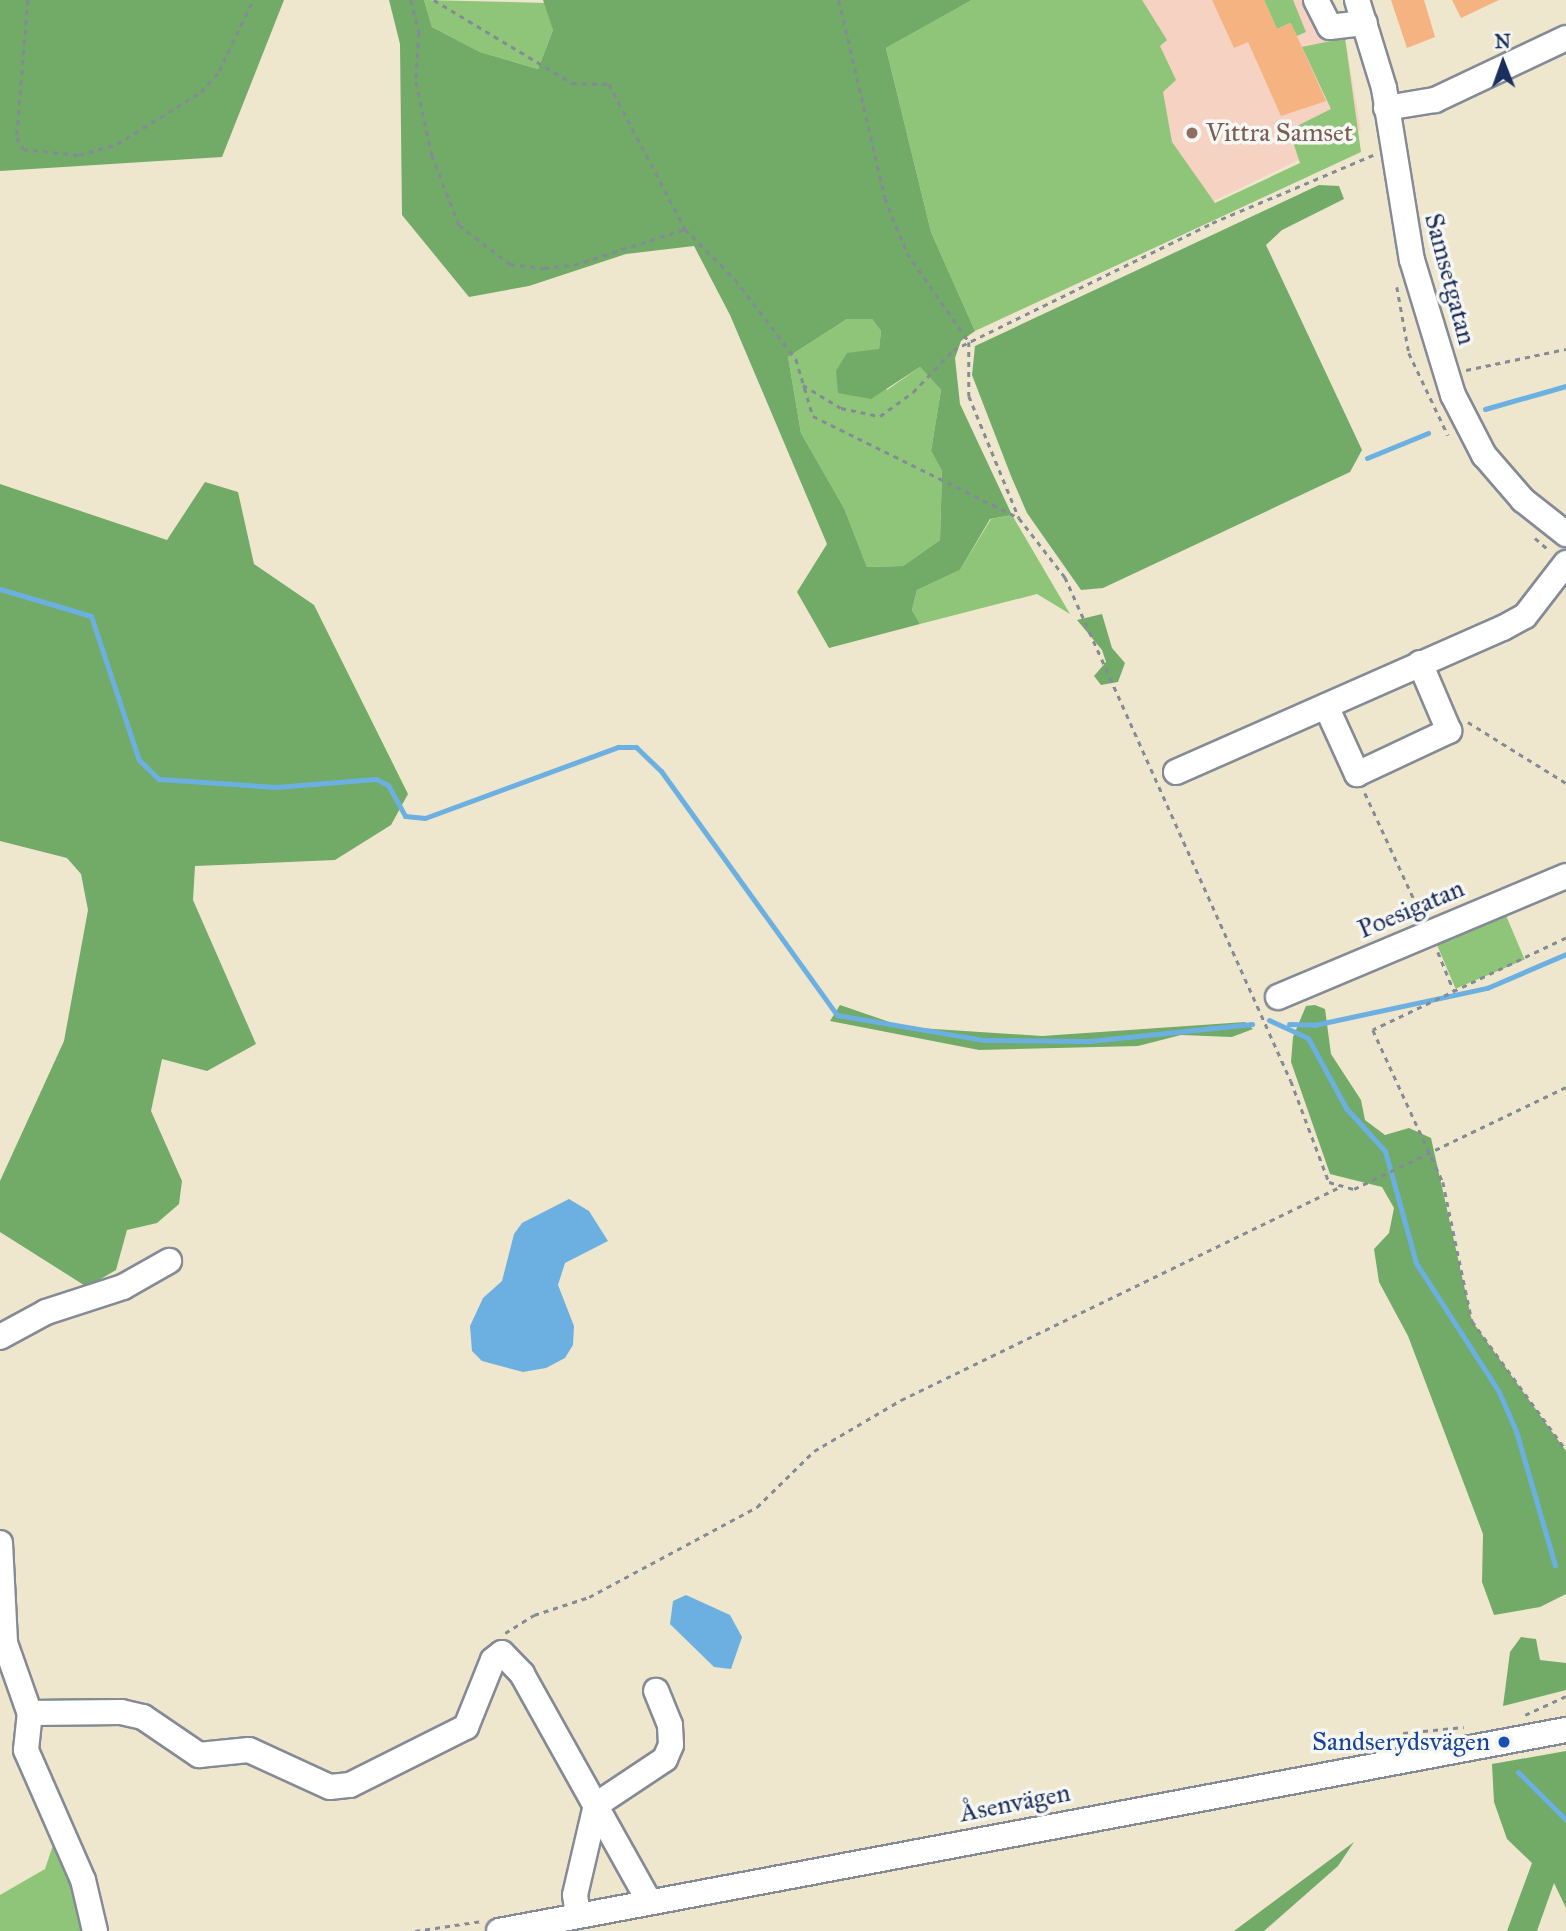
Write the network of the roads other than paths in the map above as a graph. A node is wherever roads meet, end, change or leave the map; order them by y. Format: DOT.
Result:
graph roads {
  1 [pos="1316,0"];
  2 [pos="1361,11"];
  3 [pos="1566,38"];
  4 [pos="1386,108"];
  5 [pos="1566,534"];
  6 [pos="1566,563"];
  7 [pos="1420,663"];
  8 [pos="1326,706"];
  9 [pos="1176,772"];
  10 [pos="1566,876"];
  11 [pos="1278,997"];
  12 [pos="169,1261"];
  13 [pos="0,1337"];
  14 [pos="0,1543"];
  15 [pos="656,1691"];
  16 [pos="30,1714"];
  17 [pos="1566,1720"];
  18 [pos="1566,1730"];
  19 [pos="1542,1734"];
  20 [pos="596,1805"];
  21 [pos="649,1901"];
  22 [pos="578,1916"];
  23 [pos="553,1926"];
  24 [pos="94,1931"];
  25 [pos="499,1931"];
  1 -- 2 [label="street"];
  2 -- 4 [label="street, Samsetgatan"];
  3 -- 4 [label="street"];
  4 -- 5 [label="street, Samsetgatan"];
  6 -- 7 [label="street"];
  7 -- 8 [label="street"];
  7 -- 8 [label="street"];
  8 -- 9 [label="street"];
  10 -- 11 [label="street, Poesigatan"];
  12 -- 13 [label="street"];
  14 -- 16 [label="street"];
  15 -- 20 [label="street"];
  16 -- 20 [label="street"];
  16 -- 24 [label="street"];
  17 -- 19 [label="street, Åsenvägen"];
  18 -- 19 [label="street, Åsenvägen"];
  19 -- 21 [label="street, Åsenvägen"];
  20 -- 21 [label="street"];
  20 -- 22 [label="street"];
  21 -- 22 [label="street, Åsenvägen"];
  22 -- 23 [label="street, Åsenvägen"];
  23 -- 25 [label="street, Åsenvägen"];
}
